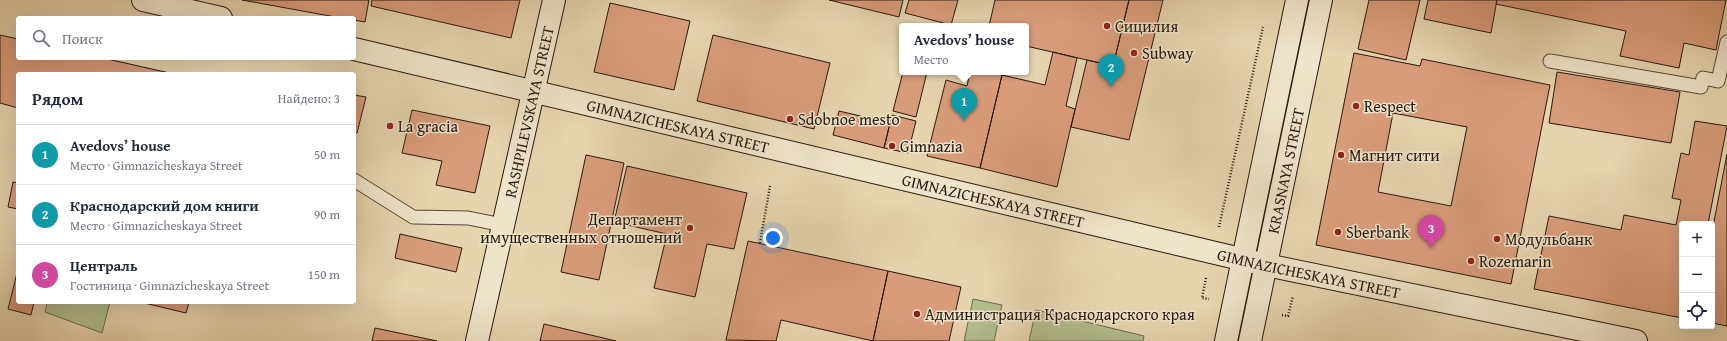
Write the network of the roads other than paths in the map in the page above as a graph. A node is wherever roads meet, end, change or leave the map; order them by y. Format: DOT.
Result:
graph roads {
  1 [pos="143,0"];
  2 [pos="554,0"];
  3 [pos="1297,0"];
  4 [pos="1321,0"];
  5 [pos="212,16"];
  6 [pos="1727,42"];
  7 [pos="356,49"];
  8 [pos="1550,61"];
  9 [pos="534,90"];
  10 [pos="356,181"];
  11 [pos="503,225"];
  12 [pos="1244,260"];
  13 [pos="1266,265"];
  14 [pos="477,341"];
  15 [pos="1226,341"];
  16 [pos="1250,341"];
  17 [pos="1636,341"];
  1 -- 5 [label="street"];
  2 -- 9 [label="street, RASHPILEVSKAYA STREET"];
  3 -- 12 [label="street, KRASNAYA STREET"];
  4 -- 13 [label="street, KRASNAYA STREET"];
  6 -- 8 [label="lane"];
  7 -- 9 [label="street, GIMNAZICHESKAYA STREET"];
  9 -- 11 [label="street, RASHPILEVSKAYA STREET"];
  9 -- 12 [label="street, GIMNAZICHESKAYA STREET"];
  10 -- 11 [label="lane"];
  11 -- 14 [label="street, RASHPILEVSKAYA STREET"];
  12 -- 13 [label="street, GIMNAZICHESKAYA STREET"];
  12 -- 15 [label="street, KRASNAYA STREET"];
  13 -- 16 [label="street, KRASNAYA STREET"];
  13 -- 17 [label="street, GIMNAZICHESKAYA STREET"];
}
